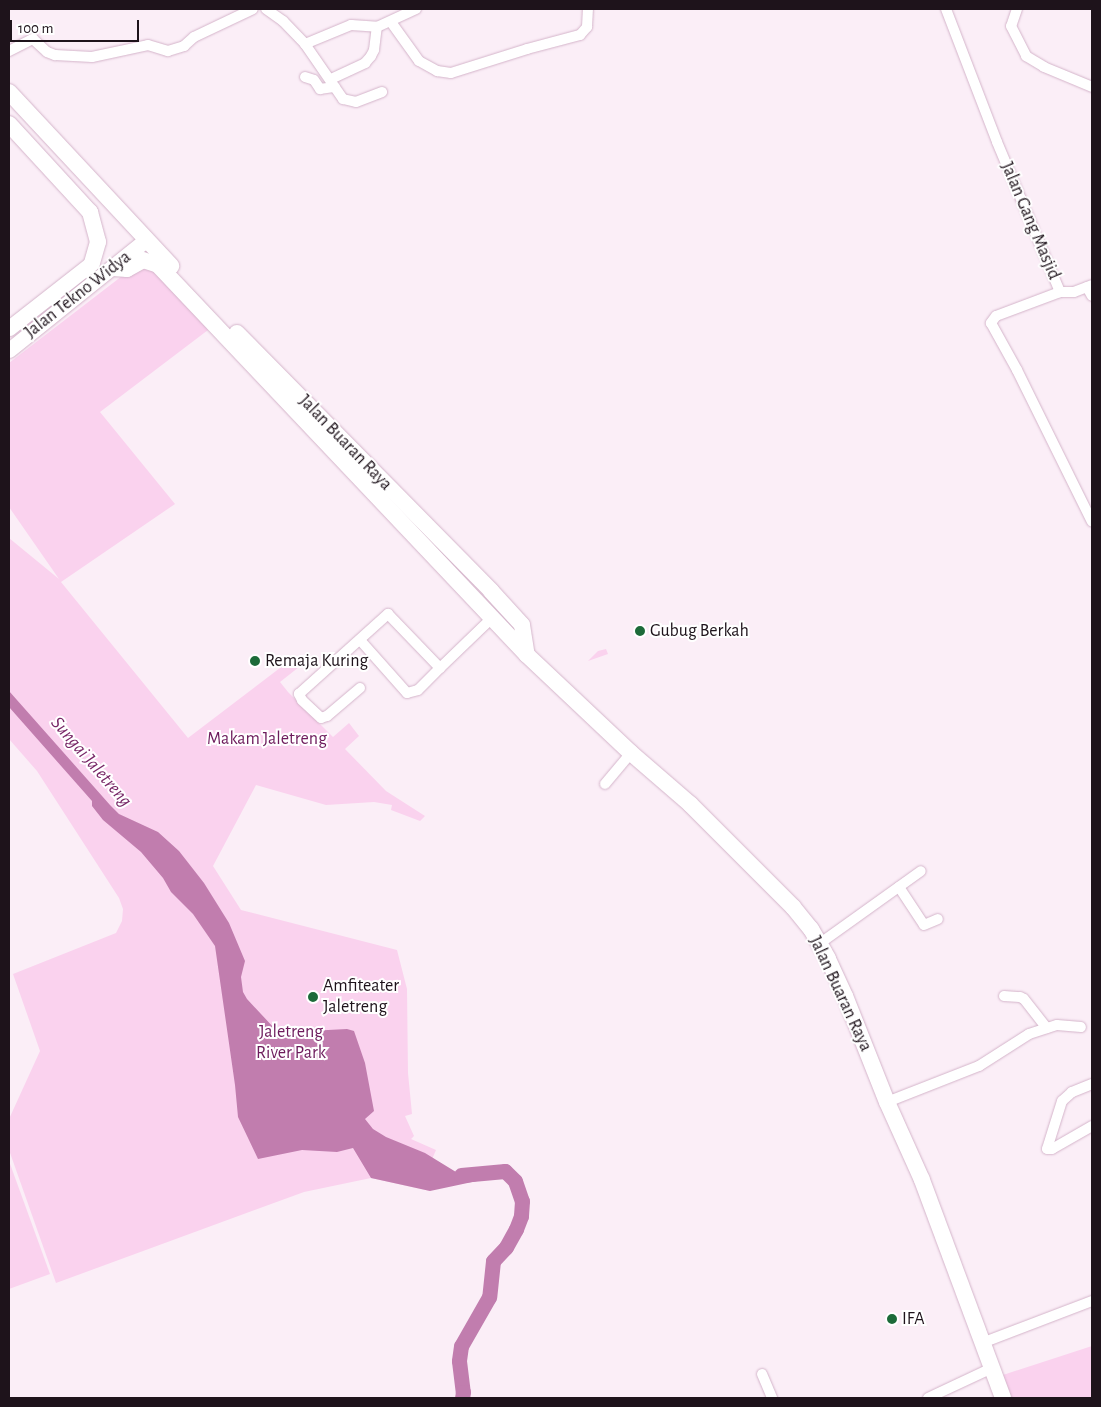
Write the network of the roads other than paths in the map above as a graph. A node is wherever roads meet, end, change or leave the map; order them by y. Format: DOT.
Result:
graph roads {
  1 [pos="253,9"];
  2 [pos="266,9"];
  3 [pos="416,9"];
  4 [pos="588,9"];
  5 [pos="946,9"];
  6 [pos="1017,9"];
  7 [pos="392,22"];
  8 [pos="377,27"];
  9 [pos="306,44"];
  10 [pos="9,51"];
  11 [pos="305,77"];
  12 [pos="333,83"];
  13 [pos="1092,87"];
  14 [pos="9,92"];
  15 [pos="382,92"];
  16 [pos="9,124"];
  17 [pos="146,240"];
  18 [pos="92,263"];
  19 [pos="113,268"];
  20 [pos="1091,289"];
  21 [pos="1060,292"];
  22 [pos="200,302"];
  23 [pos="9,328"];
  24 [pos="9,350"];
  25 [pos="1092,519"];
  26 [pos="493,617"];
  27 [pos="360,640"];
  28 [pos="527,655"];
  29 [pos="440,668"];
  30 [pos="360,688"];
  31 [pos="631,754"];
  32 [pos="605,784"];
  33 [pos="921,871"];
  34 [pos="899,887"];
  35 [pos="938,919"];
  36 [pos="819,944"];
  37 [pos="1004,996"];
  38 [pos="1081,1027"];
  39 [pos="1047,1028"];
  40 [pos="1092,1084"];
  41 [pos="887,1102"];
  42 [pos="1053,1126"];
  43 [pos="1092,1126"];
  44 [pos="1062,1142"];
  45 [pos="1092,1301"];
  46 [pos="982,1343"];
  47 [pos="992,1368"];
  48 [pos="762,1374"];
  49 [pos="772,1398"];
  50 [pos="928,1398"];
  51 [pos="1003,1398"];
  1 -- 10 [label="street"];
  2 -- 9 [label="street"];
  3 -- 7 [label="street"];
  4 -- 7 [label="street"];
  5 -- 21 [label="street, Jalan Gang Masjid"];
  6 -- 13 [label="street"];
  7 -- 8 [label="street"];
  8 -- 9 [label="street"];
  8 -- 12 [label="street"];
  9 -- 12 [label="street"];
  11 -- 12 [label="street"];
  12 -- 15 [label="street"];
  14 -- 17 [label="main road, Jalan Buaran Raya"];
  16 -- 18 [label="main road, Jalan Tekno Widya"];
  17 -- 19 [label="main road, Jalan Tekno Widya"];
  17 -- 22 [label="main road, Jalan Buaran Raya"];
  18 -- 23 [label="main road, Jalan Tekno Widya"];
  19 -- 22 [label="main road, Jalan Buaran Raya"];
  19 -- 24 [label="main road, Jalan Tekno Widya"];
  20 -- 21 [label="street"];
  21 -- 25 [label="street, Jalan Gang Masjid"];
  22 -- 26 [label="main road, Jalan Buaran Raya"];
  22 -- 28 [label="main road, Jalan Buaran Raya"];
  26 -- 28 [label="main road, Jalan Buaran Raya"];
  26 -- 29 [label="street"];
  27 -- 29 [label="street"];
  27 -- 29 [label="street"];
  27 -- 30 [label="street"];
  28 -- 31 [label="main road, Jalan Buaran Raya"];
  31 -- 32 [label="street"];
  31 -- 36 [label="main road, Jalan Buaran Raya"];
  33 -- 34 [label="street"];
  34 -- 35 [label="street"];
  34 -- 36 [label="street"];
  36 -- 41 [label="main road, Jalan Buaran Raya"];
  37 -- 39 [label="street"];
  38 -- 39 [label="street"];
  39 -- 41 [label="street"];
  40 -- 42 [label="street"];
  41 -- 46 [label="main road, Jalan Buaran Raya"];
  42 -- 44 [label="street"];
  42 -- 44 [label="street"];
  43 -- 44 [label="street"];
  45 -- 46 [label="street"];
  46 -- 47 [label="main road, Jalan Buaran Raya"];
  47 -- 50 [label="street"];
  47 -- 51 [label="main road, Jalan Buaran Raya"];
  48 -- 49 [label="street"];
}
